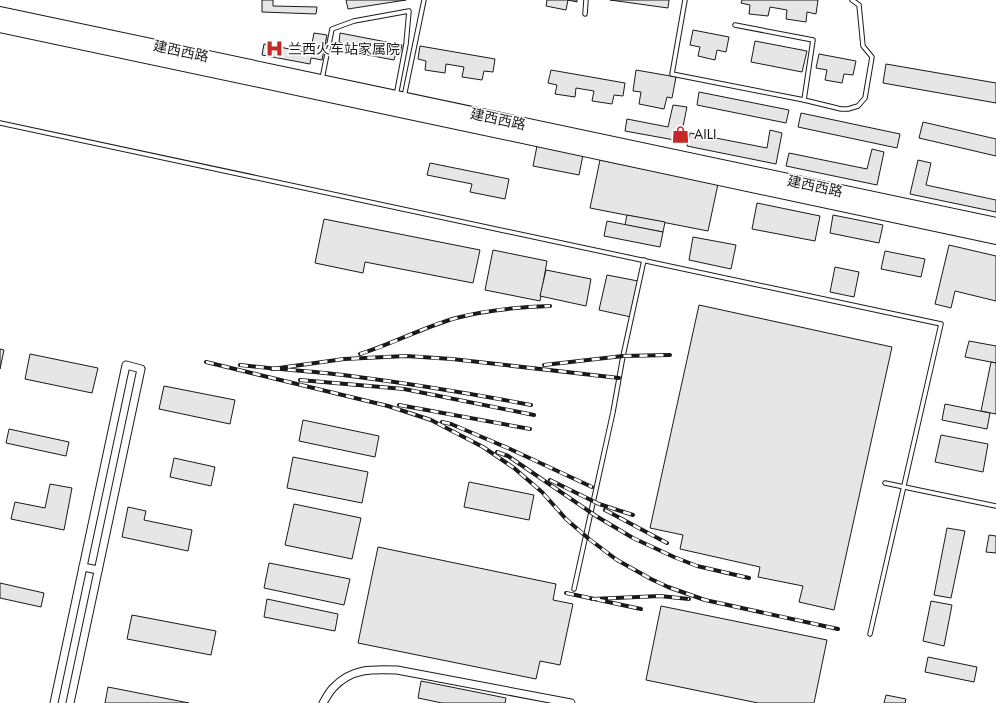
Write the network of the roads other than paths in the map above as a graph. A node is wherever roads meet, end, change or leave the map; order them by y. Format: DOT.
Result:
graph roads {
  1 [pos="424,0"];
  2 [pos="586,0"];
  3 [pos="685,0"];
  4 [pos="852,0"];
  5 [pos="0,14"];
  6 [pos="585,14"];
  7 [pos="0,25"];
  8 [pos="735,25"];
  9 [pos="321,81"];
  10 [pos="400,98"];
  11 [pos="804,100"];
  12 [pos="0,123"];
  13 [pos="996,225"];
  14 [pos="996,237"];
  15 [pos="644,260"];
  16 [pos="886,482"];
  17 [pos="903,486"];
  18 [pos="996,506"];
  19 [pos="83,567"];
  20 [pos="98,570"];
  21 [pos="574,589"];
  22 [pos="870,634"];
  23 [pos="553,701"];
  24 [pos="54,703"];
  25 [pos="70,703"];
  26 [pos="323,703"];
  27 [pos="571,703"];
  1 -- 10 [label="lane"];
  2 -- 6 [label="lane"];
  3 -- 11 [label="lane"];
  4 -- 11 [label="lane"];
  5 -- 9 [label="highway, 建西西路"];
  7 -- 14 [label="highway, 建西西路"];
  8 -- 11 [label="lane"];
  9 -- 10 [label="highway, 建西西路"];
  9 -- 10 [label="lane"];
  10 -- 13 [label="highway, 建西西路"];
  12 -- 15 [label="lane"];
  15 -- 17 [label="lane"];
  15 -- 21 [label="lane"];
  16 -- 17 [label="lane"];
  17 -- 18 [label="lane"];
  17 -- 22 [label="lane"];
  19 -- 20 [label="street"];
  19 -- 20 [label="street"];
  19 -- 24 [label="street"];
  20 -- 25 [label="street"];
  23 -- 26 [label="street"];
  23 -- 27 [label="street"];
}
